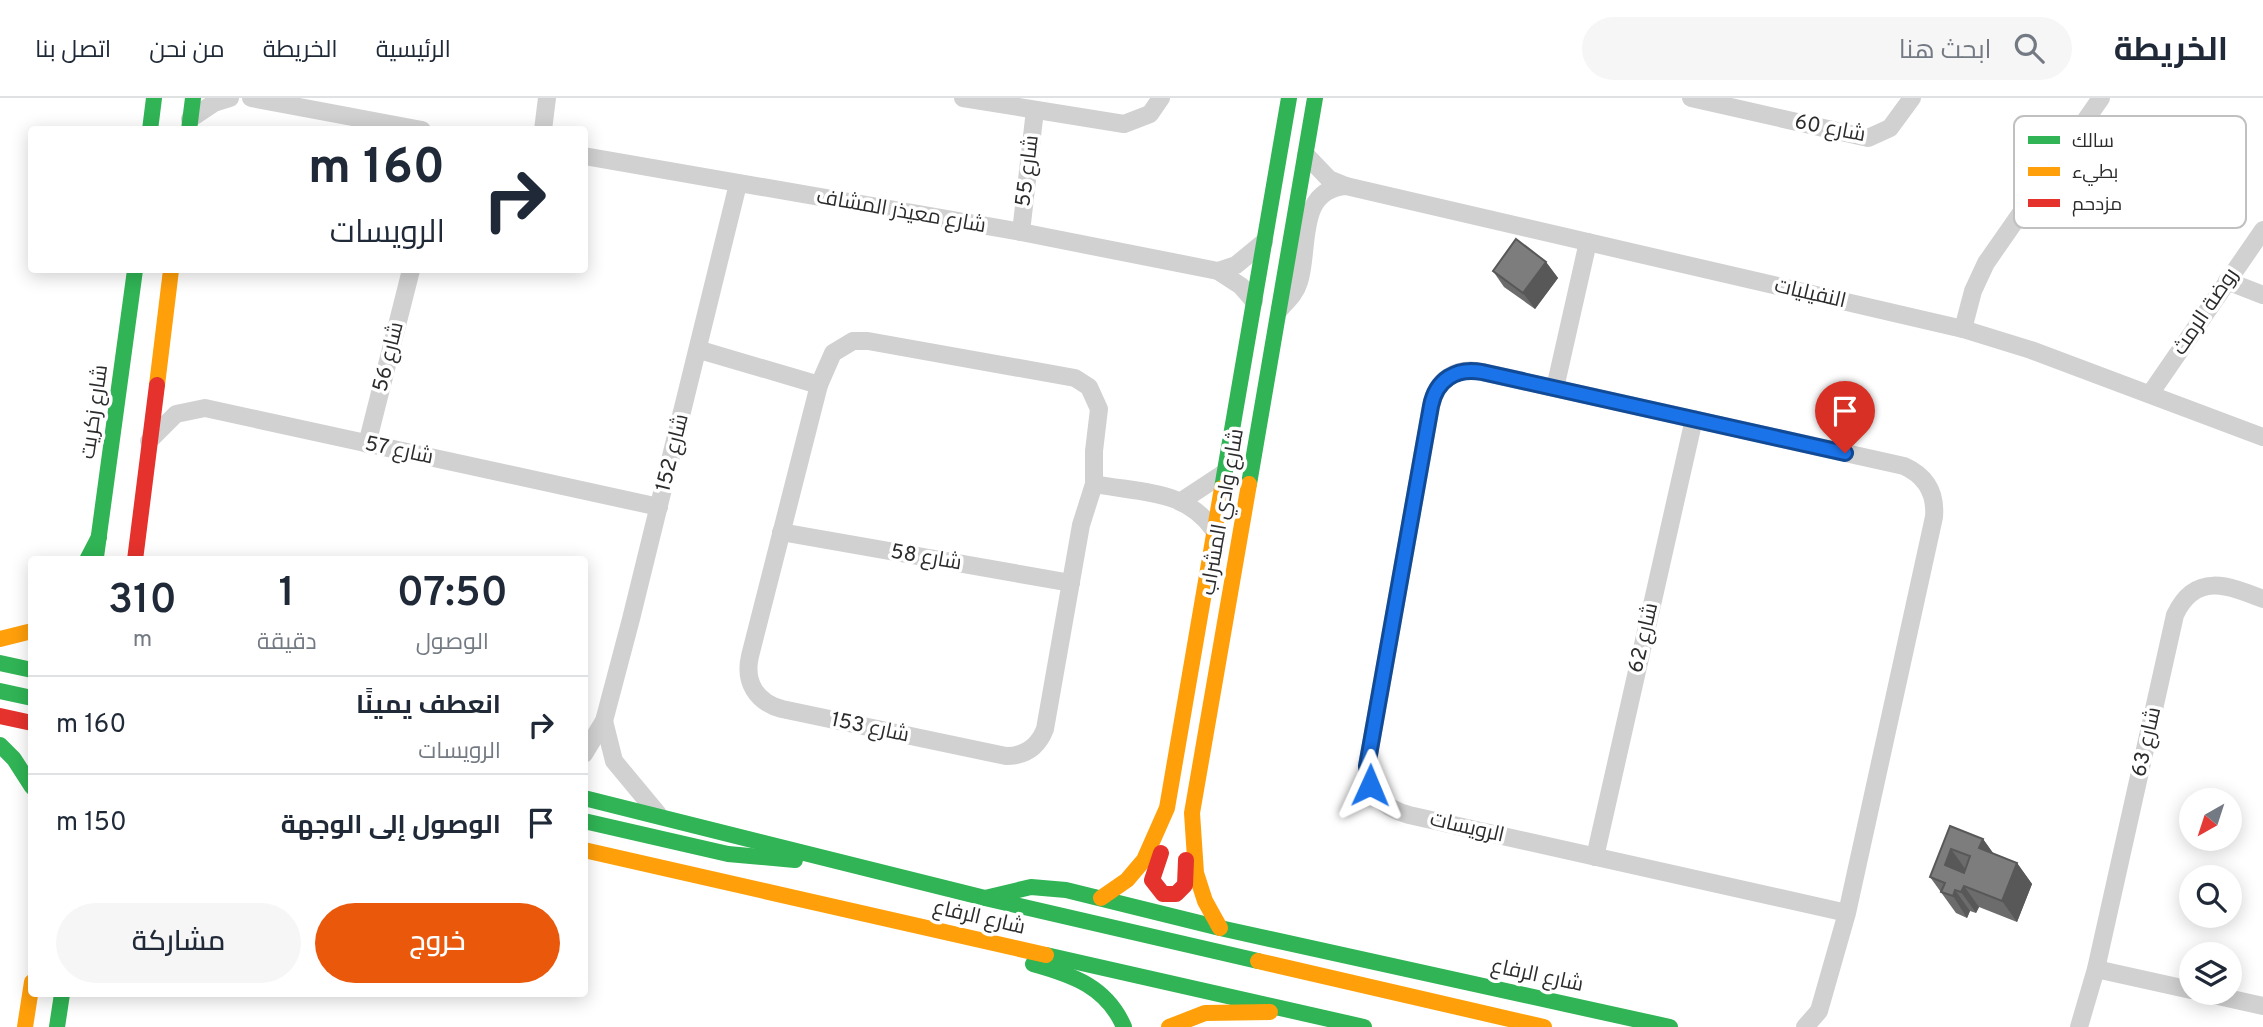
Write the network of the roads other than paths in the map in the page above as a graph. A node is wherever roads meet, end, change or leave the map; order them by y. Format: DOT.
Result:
graph roads {
  1 [pos="154,98"];
  2 [pos="193,98"];
  3 [pos="230,98"];
  4 [pos="251,98"];
  5 [pos="547,98"];
  6 [pos="963,98"];
  7 [pos="1161,98"];
  8 [pos="1289,98"];
  9 [pos="1315,98"];
  10 [pos="1691,98"];
  11 [pos="1912,98"];
  12 [pos="2101,98"];
  13 [pos="1035,110"];
  14 [pos="2088,116"];
  15 [pos="189,124"];
  16 [pos="150,126"];
  17 [pos="401,126"];
  18 [pos="544,126"];
  19 [pos="1306,155"];
  20 [pos="588,157"];
  21 [pos="738,184"];
  22 [pos="1346,186"];
  23 [pos="2014,222"];
  24 [pos="2263,230"];
  25 [pos="1021,232"];
  26 [pos="1264,242"];
  27 [pos="1588,242"];
  28 [pos="1218,271"];
  29 [pos="135,273"];
  30 [pos="171,273"];
  31 [pos="410,273"];
  32 [pos="2227,281"];
  33 [pos="2263,295"];
  34 [pos="1254,301"];
  35 [pos="1280,309"];
  36 [pos="1963,329"];
  37 [pos="699,350"];
  38 [pos="819,385"];
  39 [pos="1555,388"];
  40 [pos="2150,394"];
  41 [pos="1694,419"];
  42 [pos="2263,438"];
  43 [pos="149,441"];
  44 [pos="367,444"];
  45 [pos="1224,473"];
  46 [pos="1094,484"];
  47 [pos="1183,500"];
  48 [pos="659,507"];
  49 [pos="1214,530"];
  50 [pos="782,533"];
  51 [pos="99,537"];
  52 [pos="89,556"];
  53 [pos="96,556"];
  54 [pos="135,556"];
  55 [pos="1071,583"];
  56 [pos="2263,599"];
  57 [pos="28,632"];
  58 [pos="0,639"];
  59 [pos="0,663"];
  60 [pos="28,669"];
  61 [pos="0,691"];
  62 [pos="28,697"];
  63 [pos="0,716"];
  64 [pos="604,721"];
  65 [pos="28,722"];
  66 [pos="0,745"];
  67 [pos="588,747"];
  68 [pos="28,781"];
  69 [pos="588,799"];
  70 [pos="1167,808"];
  71 [pos="1192,813"];
  72 [pos="658,814"];
  73 [pos="588,822"];
  74 [pos="588,851"];
  75 [pos="1595,857"];
  76 [pos="839,859"];
  77 [pos="985,898"];
  78 [pos="1101,898"];
  79 [pos="1847,913"];
  80 [pos="1220,928"];
  81 [pos="965,936"];
  82 [pos="2096,969"];
  83 [pos="2179,987"];
  84 [pos="30,997"];
  85 [pos="62,997"];
  86 [pos="2242,1001"];
  87 [pos="2263,1006"];
  88 [pos="1297,1012"];
  89 [pos="1821,1019"];
  90 [pos="25,1027"];
  91 [pos="57,1027"];
  92 [pos="1124,1027"];
  93 [pos="1169,1027"];
  94 [pos="1364,1027"];
  95 [pos="1544,1027"];
  96 [pos="1670,1027"];
  97 [pos="1805,1027"];
  98 [pos="2079,1027"];
  1 -- 16 [label="street"];
  2 -- 15 [label="street"];
  3 -- 15 [label="street"];
  4 -- 17 [label="street"];
  5 -- 18 [label="street"];
  6 -- 13 [label="street, شارع 55"];
  7 -- 13 [label="street, شارع 55"];
  8 -- 26 [label="street, شارع وادي المشراب"];
  9 -- 19 [label="street, شارع وادي المشراب"];
  10 -- 11 [label="street, شارع 60"];
  12 -- 14 [label="street"];
  13 -- 25 [label="street, شارع 55"];
  19 -- 22 [label="street, النفيليات"];
  19 -- 35 [label="street, شارع وادي المشراب"];
  20 -- 21 [label="street, شارع معيذر المشاف"];
  21 -- 25 [label="street, شارع معيذر المشاف"];
  21 -- 37 [label="street, شارع 152"];
  22 -- 27 [label="street, النفيليات"];
  22 -- 35 [label="street"];
  23 -- 36 [label="street"];
  24 -- 32 [label="street, روضة الرمث"];
  25 -- 28 [label="street, شارع معيذر المشاف"];
  26 -- 28 [label="street"];
  26 -- 34 [label="street, شارع وادي المشراب"];
  27 -- 36 [label="street, النفيليات"];
  27 -- 39 [label="street"];
  28 -- 34 [label="street, شارع معيذر المشاف"];
  29 -- 51 [label="street, شارع زكريت"];
  30 -- 43 [label="street"];
  31 -- 44 [label="street, شارع 56"];
  32 -- 33 [label="street"];
  32 -- 40 [label="street, روضة الرمث"];
  34 -- 45 [label="street, شارع وادي المشراب"];
  35 -- 71 [label="street, شارع وادي المشراب"];
  36 -- 40 [label="street, النفيليات"];
  37 -- 38 [label="street"];
  37 -- 48 [label="street, شارع 152"];
  38 -- 46 [label="street, شارع 153"];
  38 -- 50 [label="street, شارع 153"];
  39 -- 41 [label="street, الرويسات"];
  39 -- 75 [label="street, الرويسات"];
  40 -- 42 [label="street, النفيليات"];
  41 -- 75 [label="street, شارع 62"];
  41 -- 79 [label="street, الرويسات"];
  43 -- 44 [label="street, شارع 57"];
  43 -- 54 [label="street"];
  44 -- 48 [label="street, شارع 57"];
  45 -- 47 [label="street"];
  45 -- 49 [label="street, شارع وادي المشراب"];
  46 -- 47 [label="street"];
  46 -- 55 [label="street, شارع 153"];
  47 -- 49 [label="street"];
  48 -- 64 [label="street, شارع 152"];
  49 -- 70 [label="street, شارع وادي المشراب"];
  50 -- 55 [label="street, شارع 58"];
  50 -- 55 [label="street, شارع 153"];
  51 -- 52 [label="street"];
  51 -- 53 [label="street, شارع زكريت"];
  56 -- 82 [label="street, شارع 63"];
  57 -- 58 [label="street"];
  59 -- 60 [label="street"];
  61 -- 62 [label="street"];
  63 -- 65 [label="street"];
  64 -- 67 [label="street, شارع 152"];
  64 -- 72 [label="street, شارع 152"];
  66 -- 68 [label="street"];
  69 -- 72 [label="street, شارع الرفاع"];
  70 -- 71 [label="street"];
  70 -- 78 [label="street, شارع وادي المشراب"];
  71 -- 80 [label="street, شارع وادي المشراب"];
  72 -- 76 [label="street, شارع الرفاع"];
  73 -- 76 [label="street"];
  74 -- 81 [label="street, شارع الرفاع"];
  75 -- 79 [label="street, الرويسات"];
  76 -- 77 [label="street, شارع الرفاع"];
  77 -- 78 [label="street, شارع الرفاع"];
  77 -- 95 [label="street, شارع الرفاع"];
  78 -- 80 [label="street, شارع الرفاع"];
  79 -- 89 [label="street, الرويسات"];
  80 -- 96 [label="street, شارع الرفاع"];
  81 -- 88 [label="street, شارع الرفاع"];
  81 -- 92 [label="street"];
  82 -- 83 [label="street"];
  82 -- 98 [label="street, شارع 63"];
  84 -- 90 [label="street"];
  85 -- 91 [label="street"];
  86 -- 87 [label="street"];
  88 -- 93 [label="street"];
  88 -- 94 [label="street, شارع الرفاع"];
  89 -- 97 [label="street, الرويسات"];
}
